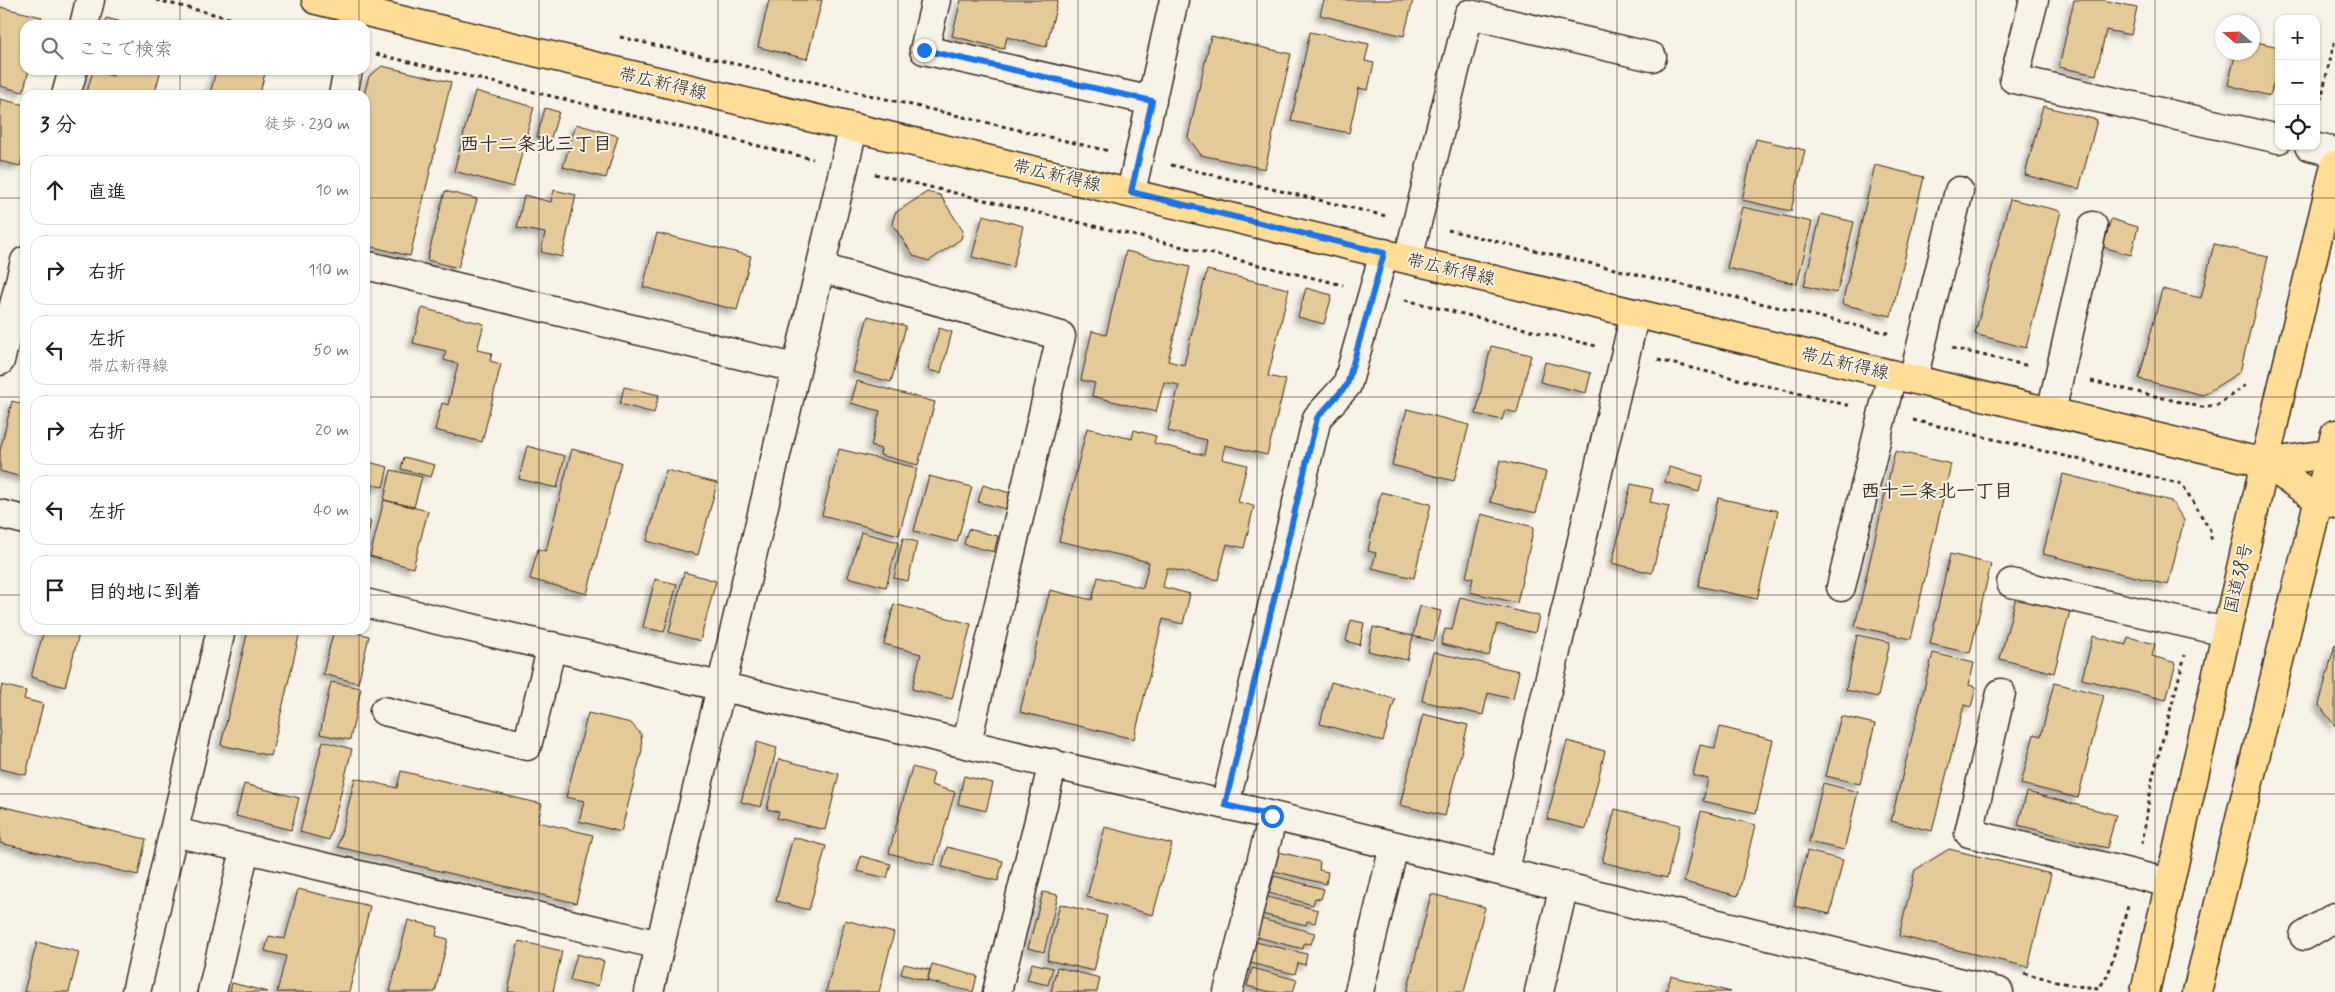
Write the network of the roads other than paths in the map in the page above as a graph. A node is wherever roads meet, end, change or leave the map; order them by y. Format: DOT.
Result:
graph roads {
  1 [pos="90,0"];
  2 [pos="316,0"];
  3 [pos="936,0"];
  4 [pos="1174,0"];
  5 [pos="2034,0"];
  6 [pos="360,12"];
  7 [pos="85,20"];
  8 [pos="1652,57"];
  9 [pos="71,75"];
  10 [pos="347,75"];
  11 [pos="67,90"];
  12 [pos="344,90"];
  13 [pos="1152,101"];
  14 [pos="853,129"];
  15 [pos="2275,139"];
  16 [pos="2320,149"];
  17 [pos="2335,152"];
  18 [pos="2335,165"];
  19 [pos="1959,191"];
  20 [pos="1131,192"];
  21 [pos="2093,226"];
  22 [pos="1396,256"];
  23 [pos="370,266"];
  24 [pos="821,268"];
  25 [pos="20,281"];
  26 [pos="1635,313"];
  27 [pos="0,361"];
  28 [pos="795,368"];
  29 [pos="1903,377"];
  30 [pos="2051,412"];
  31 [pos="2334,447"];
  32 [pos="2265,463"];
  33 [pos="2327,502"];
  34 [pos="0,514"];
  35 [pos="20,519"];
  36 [pos="2011,583"];
  37 [pos="1841,588"];
  38 [pos="370,604"];
  39 [pos="2226,632"];
  40 [pos="220,635"];
  41 [pos="552,646"];
  42 [pos="720,684"];
  43 [pos="2001,693"];
  44 [pos="384,711"];
  45 [pos="967,742"];
  46 [pos="1053,764"];
  47 [pos="1225,805"];
  48 [pos="1272,816"];
  49 [pos="174,832"];
  50 [pos="1394,846"];
  51 [pos="245,849"];
  52 [pos="1505,870"];
  53 [pos="2169,883"];
  54 [pos="1564,885"];
  55 [pos="2335,917"];
  56 [pos="2304,936"];
  57 [pos="660,945"];
  58 [pos="136,992"];
  59 [pos="212,992"];
  60 [pos="649,992"];
  61 [pos="998,992"];
  62 [pos="1228,992"];
  63 [pos="1359,992"];
  64 [pos="1539,992"];
  65 [pos="1999,992"];
  66 [pos="2145,992"];
  67 [pos="2197,992"];
  1 -- 7 [label="street"];
  2 -- 6 [label="main road, 帯広新得線"];
  3 -- 13 [label="street"];
  4 -- 13 [label="street"];
  5 -- 15 [label="street"];
  6 -- 14 [label="main road, 帯広新得線"];
  8 -- 22 [label="street"];
  9 -- 11 [label="street"];
  10 -- 12 [label="street"];
  13 -- 20 [label="street"];
  14 -- 20 [label="main road, 帯広新得線"];
  14 -- 24 [label="street"];
  16 -- 17 [label="street"];
  18 -- 32 [label="main road, 国道38号"];
  19 -- 29 [label="street"];
  20 -- 22 [label="main road, 帯広新得線"];
  21 -- 30 [label="street"];
  22 -- 26 [label="main road, 帯広新得線"];
  22 -- 47 [label="street"];
  23 -- 28 [label="street"];
  24 -- 28 [label="street"];
  24 -- 45 [label="street"];
  25 -- 27 [label="street"];
  26 -- 29 [label="main road, 帯広新得線"];
  26 -- 52 [label="street"];
  28 -- 42 [label="street"];
  29 -- 30 [label="main road, 帯広新得線"];
  29 -- 37 [label="street"];
  30 -- 32 [label="main road, 帯広新得線"];
  31 -- 32 [label="main road"];
  31 -- 33 [label="main road"];
  32 -- 33 [label="main road"];
  32 -- 39 [label="main road, 国道38号"];
  33 -- 67 [label="main road"];
  34 -- 35 [label="street"];
  36 -- 39 [label="street"];
  38 -- 41 [label="street"];
  39 -- 53 [label="main road, 国道38号"];
  40 -- 49 [label="street"];
  41 -- 42 [label="street"];
  41 -- 44 [label="street"];
  42 -- 45 [label="street"];
  42 -- 57 [label="street"];
  43 -- 53 [label="street"];
  45 -- 46 [label="street"];
  46 -- 47 [label="street"];
  46 -- 61 [label="street"];
  47 -- 48 [label="street"];
  48 -- 50 [label="street"];
  48 -- 62 [label="street"];
  49 -- 51 [label="street"];
  49 -- 58 [label="street"];
  50 -- 52 [label="street"];
  50 -- 63 [label="street"];
  51 -- 57 [label="street"];
  51 -- 59 [label="street"];
  52 -- 54 [label="street"];
  53 -- 66 [label="main road, 国道38号"];
  54 -- 64 [label="street"];
  54 -- 65 [label="street"];
  55 -- 56 [label="street"];
  57 -- 60 [label="street"];
}
